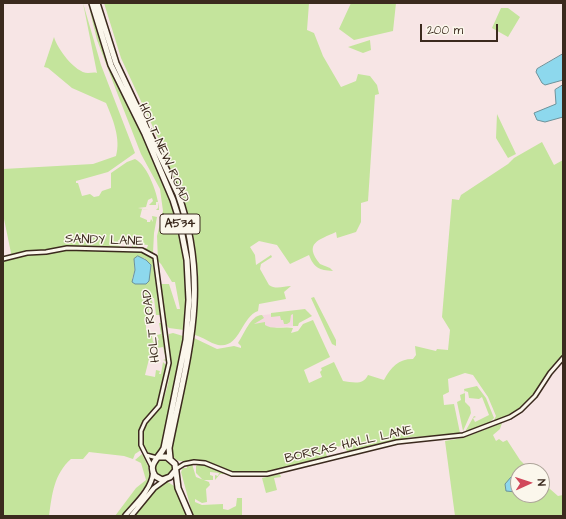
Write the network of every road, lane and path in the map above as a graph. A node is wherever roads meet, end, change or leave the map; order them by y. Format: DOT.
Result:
graph roads {
  1 [pos="92,3"];
  2 [pos="97,3"];
  3 [pos="155,257"];
  4 [pos="3,259"];
  5 [pos="563,358"];
  6 [pos="146,455"];
  7 [pos="157,458"];
  8 [pos="172,459"];
  9 [pos="184,464"];
  10 [pos="152,470"];
  11 [pos="175,470"];
  12 [pos="166,479"];
  13 [pos="178,488"];
  14 [pos="125,516"];
  15 [pos="131,516"];
  16 [pos="190,516"];
  1 -- 7 [label="highway, HOLT NEW ROAD / A534"];
  2 -- 8 [label="highway, HOLT NEW ROAD / A534"];
  3 -- 4 [label="street, SANDY LANE"];
  3 -- 6 [label="street, HOLT ROAD"];
  5 -- 9 [label="street, BORRAS HALL LANE"];
  6 -- 7 [label="street"];
  6 -- 10 [label="street, HOLT ROAD"];
  7 -- 8 [label="highway"];
  7 -- 10 [label="highway"];
  8 -- 9 [label="street, BORRAS HALL LANE"];
  8 -- 11 [label="highway"];
  9 -- 11 [label="street"];
  10 -- 12 [label="highway"];
  10 -- 14 [label="street"];
  11 -- 12 [label="highway"];
  11 -- 13 [label="highway"];
  12 -- 13 [label="highway"];
  12 -- 15 [label="street"];
  13 -- 16 [label="highway"];
}
